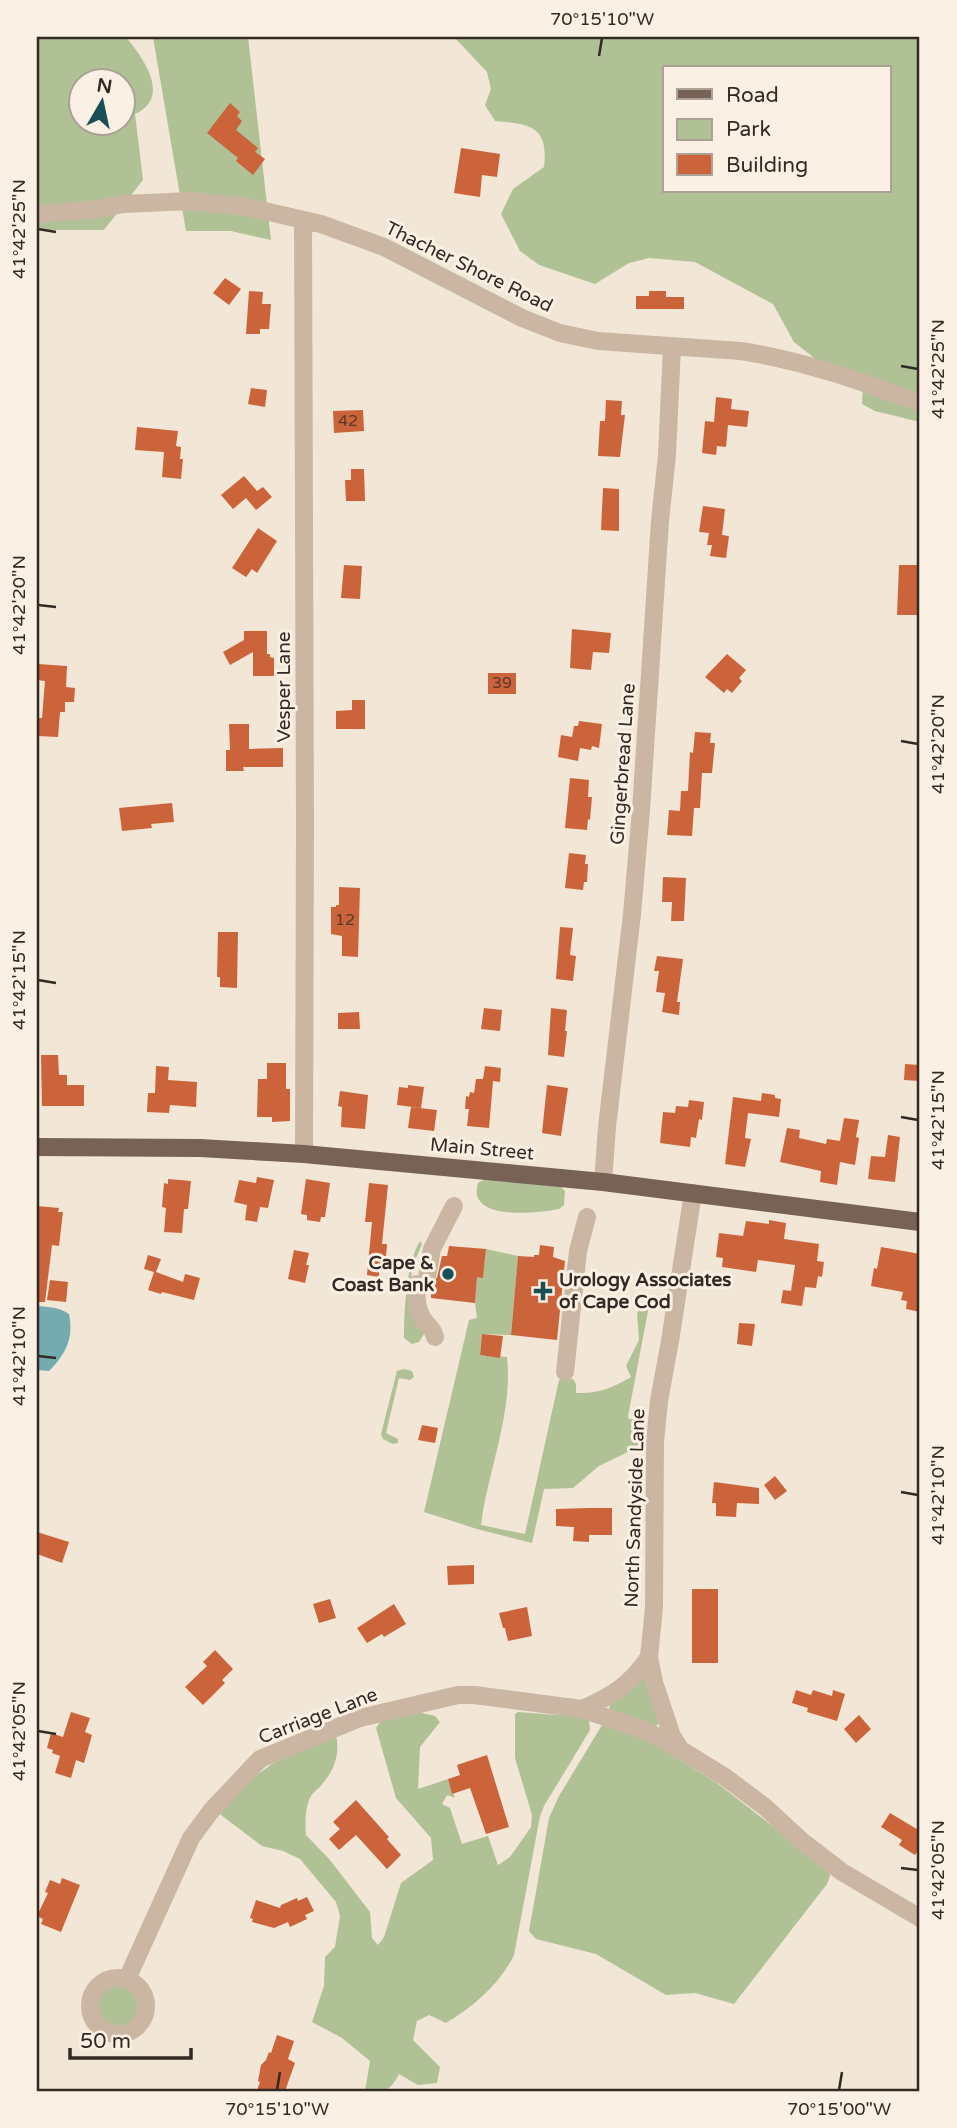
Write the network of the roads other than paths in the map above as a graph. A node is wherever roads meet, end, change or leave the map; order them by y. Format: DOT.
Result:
graph roads {
  1 [pos="37,214"];
  2 [pos="303,220"];
  3 [pos="672,347"];
  4 [pos="920,404"];
  5 [pos="37,1147"];
  6 [pos="304,1154"];
  7 [pos="603,1182"];
  8 [pos="693,1194"];
  9 [pos="447,1209"];
  10 [pos="587,1217"];
  11 [pos="920,1222"];
  12 [pos="436,1330"];
  13 [pos="565,1372"];
  14 [pos="649,1657"];
  15 [pos="582,1709"];
  16 [pos="681,1750"];
  17 [pos="920,1918"];
  18 [pos="127,1979"];
  1 -- 2 [label="street, Thacher Shore Road"];
  2 -- 3 [label="street, Thacher Shore Road"];
  2 -- 6 [label="street, Vesper Lane"];
  3 -- 4 [label="street, Thacher Shore Road"];
  3 -- 7 [label="street, Gingerbread Lane"];
  5 -- 6 [label="main road, Main Street"];
  6 -- 7 [label="main road, Main Street"];
  7 -- 8 [label="main road, Main Street"];
  8 -- 11 [label="main road, Main Street"];
  8 -- 14 [label="street, North Sandyside Lane"];
  9 -- 12 [label="street"];
  10 -- 13 [label="street"];
  14 -- 15 [label="street"];
  14 -- 16 [label="street, North Sandyside Lane"];
  15 -- 16 [label="street, Carriage Lane"];
  15 -- 18 [label="street, Carriage Lane"];
  16 -- 17 [label="street"];
}
